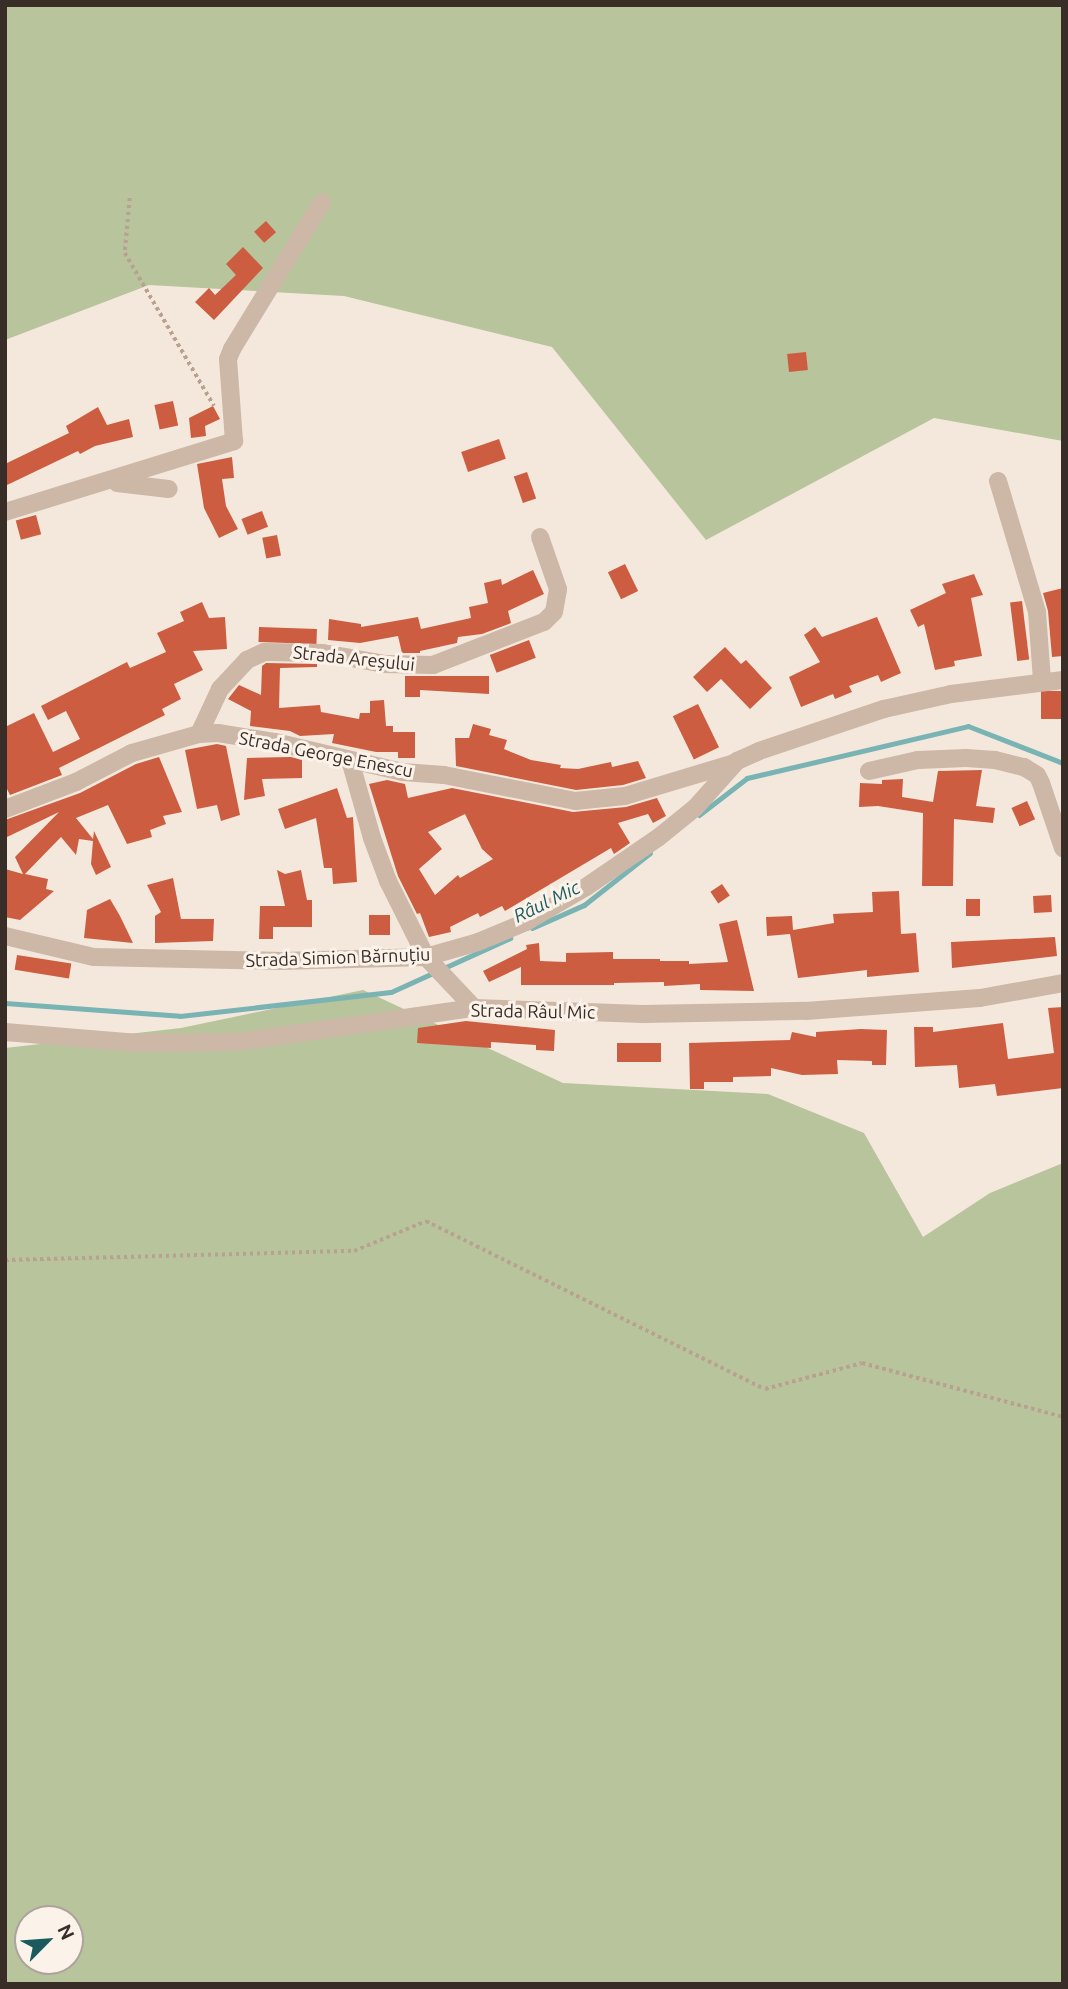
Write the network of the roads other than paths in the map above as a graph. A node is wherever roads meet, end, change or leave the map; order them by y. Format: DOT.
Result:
graph roads {
  1 [pos="322,202"];
  2 [pos="998,481"];
  3 [pos="106,482"];
  4 [pos="169,489"];
  5 [pos="5,512"];
  6 [pos="540,537"];
  7 [pos="1042,680"];
  8 [pos="1063,680"];
  9 [pos="199,734"];
  10 [pos="350,760"];
  11 [pos="737,761"];
  12 [pos="869,771"];
  13 [pos="5,809"];
  14 [pos="1063,848"];
  15 [pos="5,936"];
  16 [pos="430,961"];
  17 [pos="1063,983"];
  18 [pos="474,1009"];
  19 [pos="5,1032"];
  1 -- 3 [label="street"];
  2 -- 7 [label="street"];
  3 -- 4 [label="street"];
  3 -- 5 [label="street"];
  6 -- 9 [label="street, Strada Areșului"];
  7 -- 8 [label="street, Strada Simion Bărnuțiu"];
  7 -- 11 [label="street, Strada Simion Bărnuțiu"];
  9 -- 10 [label="street, Strada George Enescu"];
  9 -- 13 [label="street, Strada George Enescu"];
  10 -- 11 [label="street, Strada George Enescu"];
  10 -- 16 [label="street"];
  11 -- 16 [label="street, Strada Simion Bărnuțiu"];
  12 -- 14 [label="street"];
  15 -- 16 [label="street, Strada Simion Bărnuțiu"];
  16 -- 18 [label="street"];
  17 -- 18 [label="street, Strada Râul Mic"];
  18 -- 19 [label="street, Strada Râul Mic"];
}
